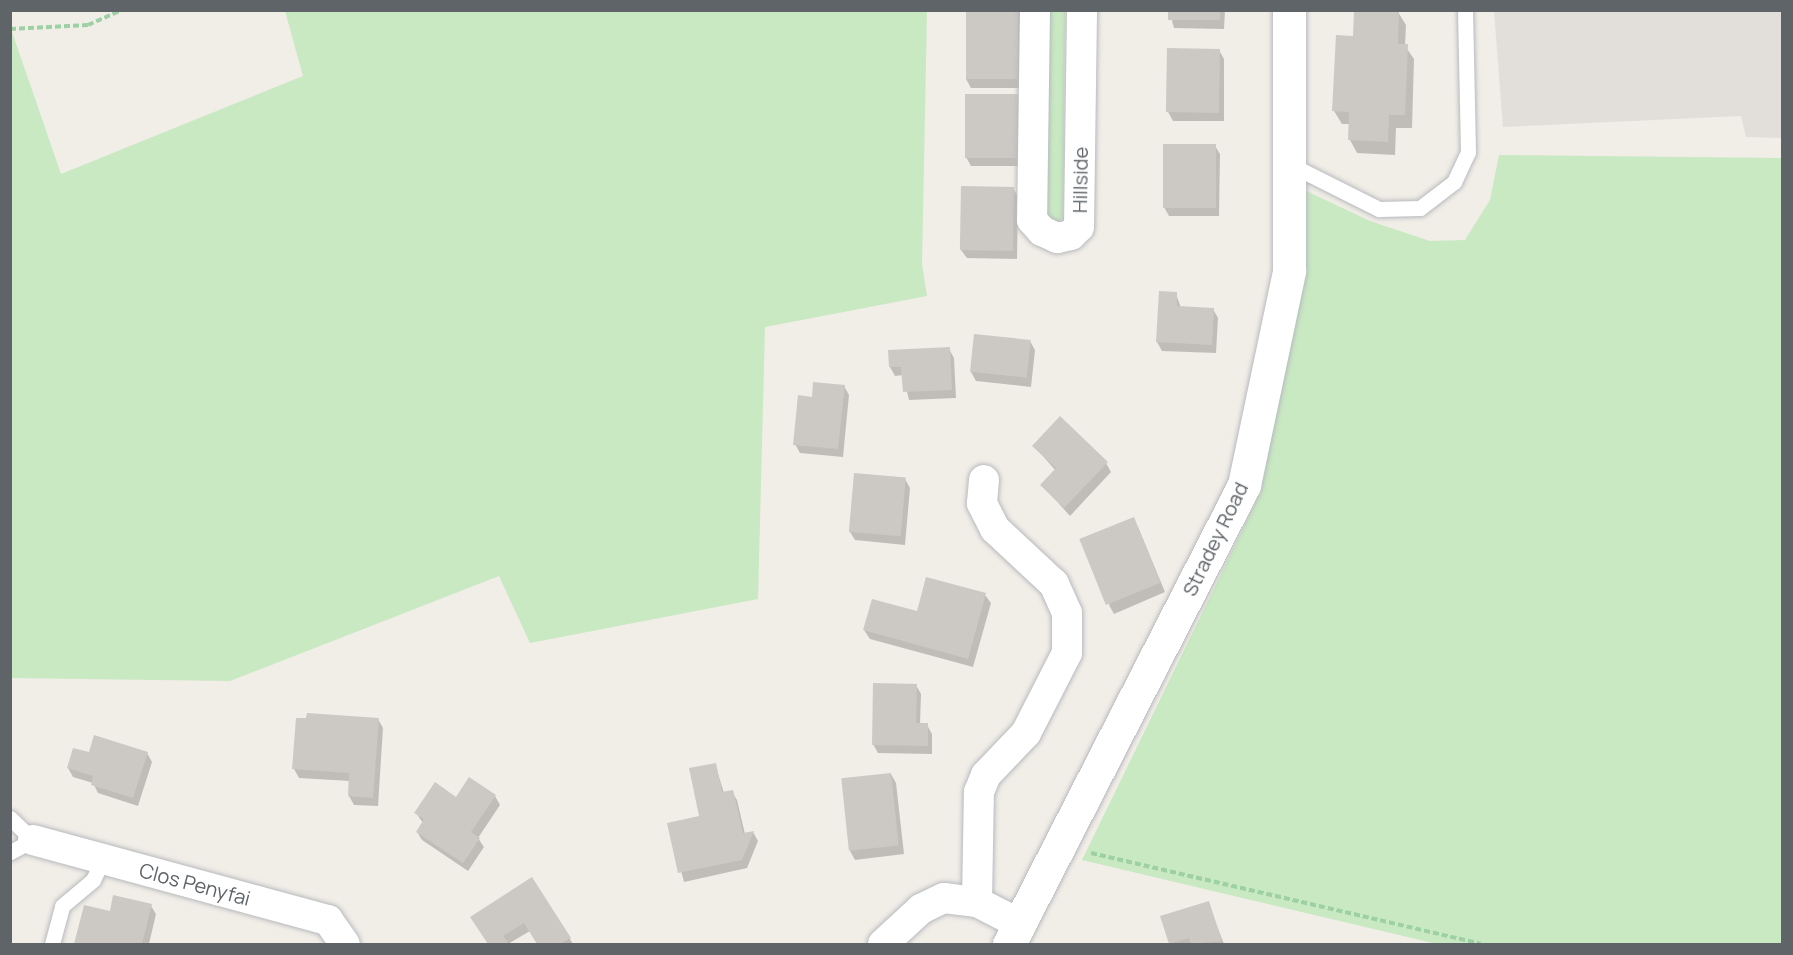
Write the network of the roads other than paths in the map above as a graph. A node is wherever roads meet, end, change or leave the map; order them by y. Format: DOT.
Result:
graph roads {
  1 [pos="1035,10"];
  2 [pos="1082,10"];
  3 [pos="1288,10"];
  4 [pos="1465,10"];
  5 [pos="1289,164"];
  6 [pos="984,480"];
  7 [pos="10,818"];
  8 [pos="22,846"];
  9 [pos="102,859"];
  10 [pos="978,902"];
  11 [pos="1014,934"];
  12 [pos="52,945"];
  13 [pos="345,945"];
  14 [pos="883,945"];
  1 -- 2 [label="street, Hillside"];
  3 -- 5 [label="main road, Stradey Road"];
  4 -- 5 [label="lane"];
  5 -- 11 [label="main road, Stradey Road"];
  6 -- 10 [label="street"];
  7 -- 8 [label="lane"];
  8 -- 9 [label="street, Clos Penyfai"];
  9 -- 12 [label="lane"];
  9 -- 13 [label="street, Clos Penyfai"];
  10 -- 11 [label="street"];
  10 -- 14 [label="street"];
}
